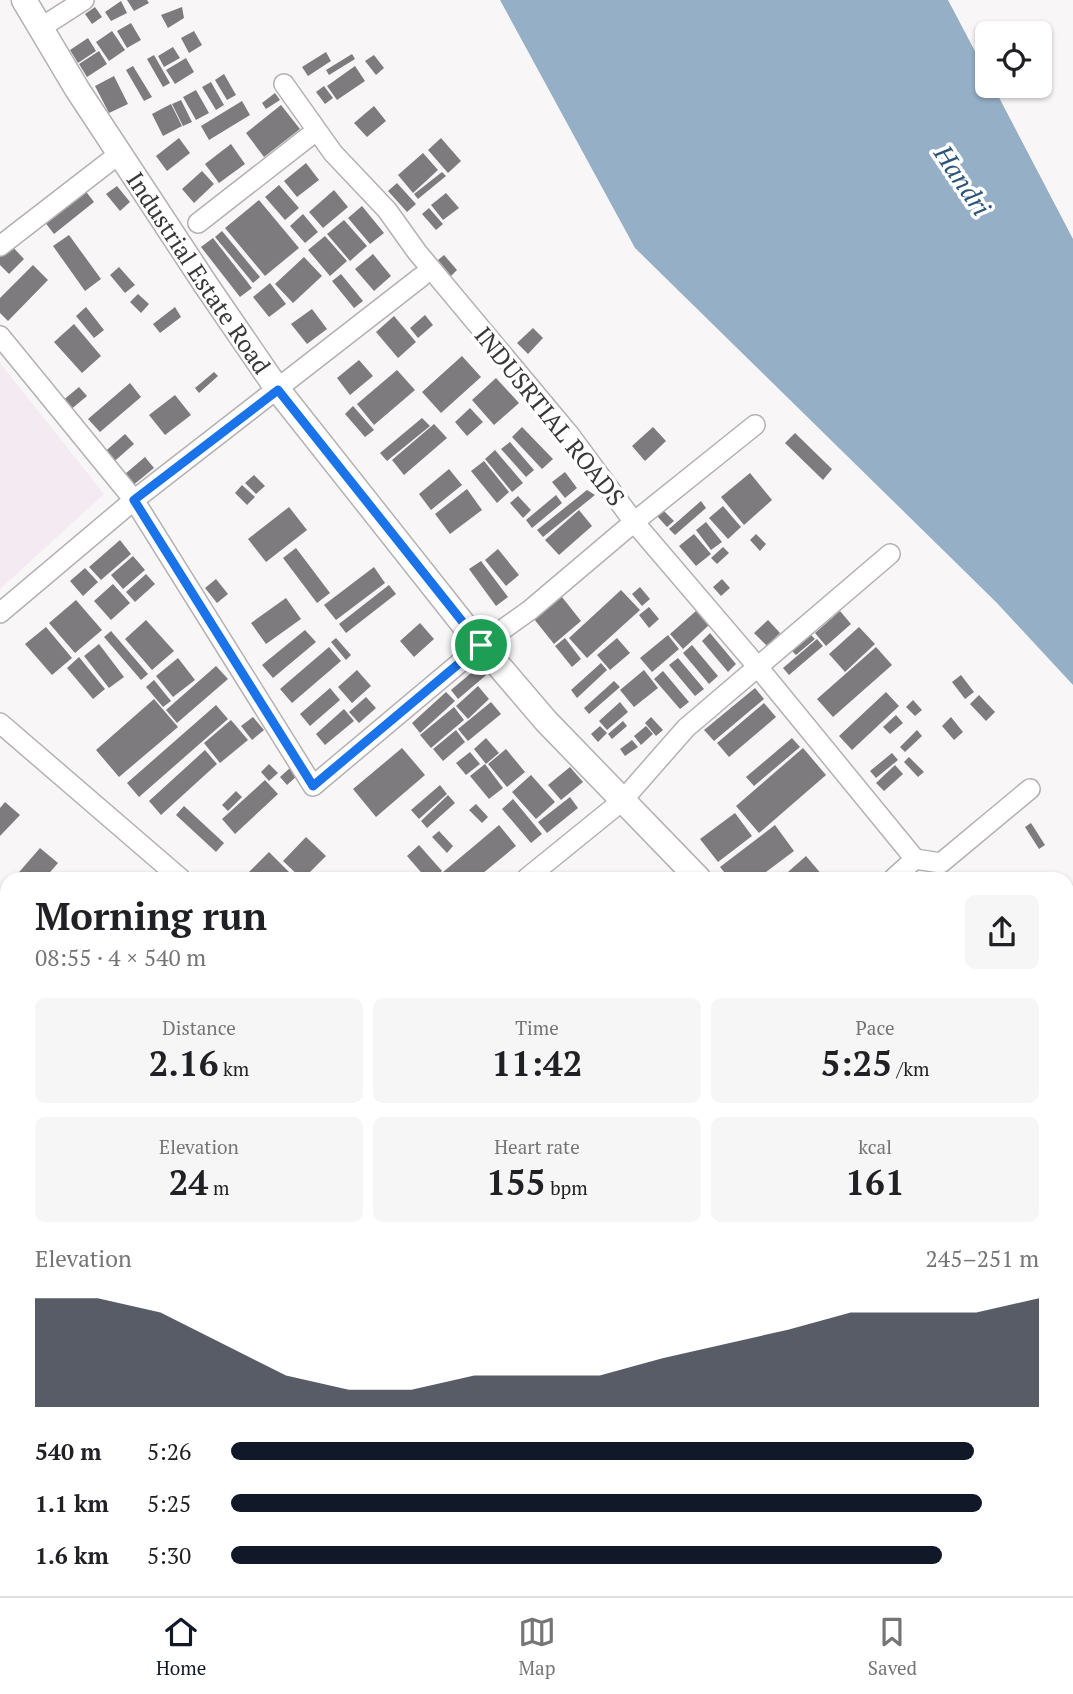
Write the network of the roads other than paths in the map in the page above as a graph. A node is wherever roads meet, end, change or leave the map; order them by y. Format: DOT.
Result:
graph roads {
  1 [pos="24,0"];
  2 [pos="84,0"];
  3 [pos="42,27"];
  4 [pos="284,84"];
  5 [pos="316,131"];
  6 [pos="119,154"];
  7 [pos="198,223"];
  8 [pos="0,246"];
  9 [pos="421,277"];
  10 [pos="0,336"];
  11 [pos="278,390"];
  12 [pos="755,425"];
  13 [pos="134,500"];
  14 [pos="634,522"];
  15 [pos="890,554"];
  16 [pos="0,612"];
  17 [pos="481,645"];
  18 [pos="757,666"];
  19 [pos="0,723"];
  20 [pos="1030,789"];
  21 [pos="622,800"];
  22 [pos="915,859"];
  23 [pos="173,872"];
  24 [pos="534,872"];
  25 [pos="692,872"];
  26 [pos="901,872"];
  1 -- 3 [label="main road, Industrial Estate Road"];
  2 -- 3 [label="street"];
  3 -- 6 [label="main road, Industrial Estate Road"];
  4 -- 5 [label="street, INDUSRTIAL ROADS"];
  5 -- 7 [label="street"];
  5 -- 14 [label="street, INDUSRTIAL ROADS"];
  6 -- 8 [label="street"];
  6 -- 11 [label="main road, Industrial Estate Road"];
  9 -- 11 [label="street"];
  10 -- 13 [label="street"];
  11 -- 13 [label="street"];
  11 -- 17 [label="main road, Industrial Estate Road"];
  12 -- 14 [label="street"];
  13 -- 16 [label="street"];
  13 -- 17 [label="street, INDUSRTIAL ROADS"];
  14 -- 17 [label="street, INDUSRTIAL ROADS"];
  14 -- 18 [label="street"];
  15 -- 18 [label="street"];
  17 -- 21 [label="main road, Industrial Estate Road"];
  18 -- 21 [label="street"];
  18 -- 22 [label="street"];
  19 -- 23 [label="street"];
  20 -- 22 [label="street"];
  21 -- 24 [label="street"];
  21 -- 25 [label="main road, Industrial Estate Road"];
  22 -- 26 [label="street"];
}
